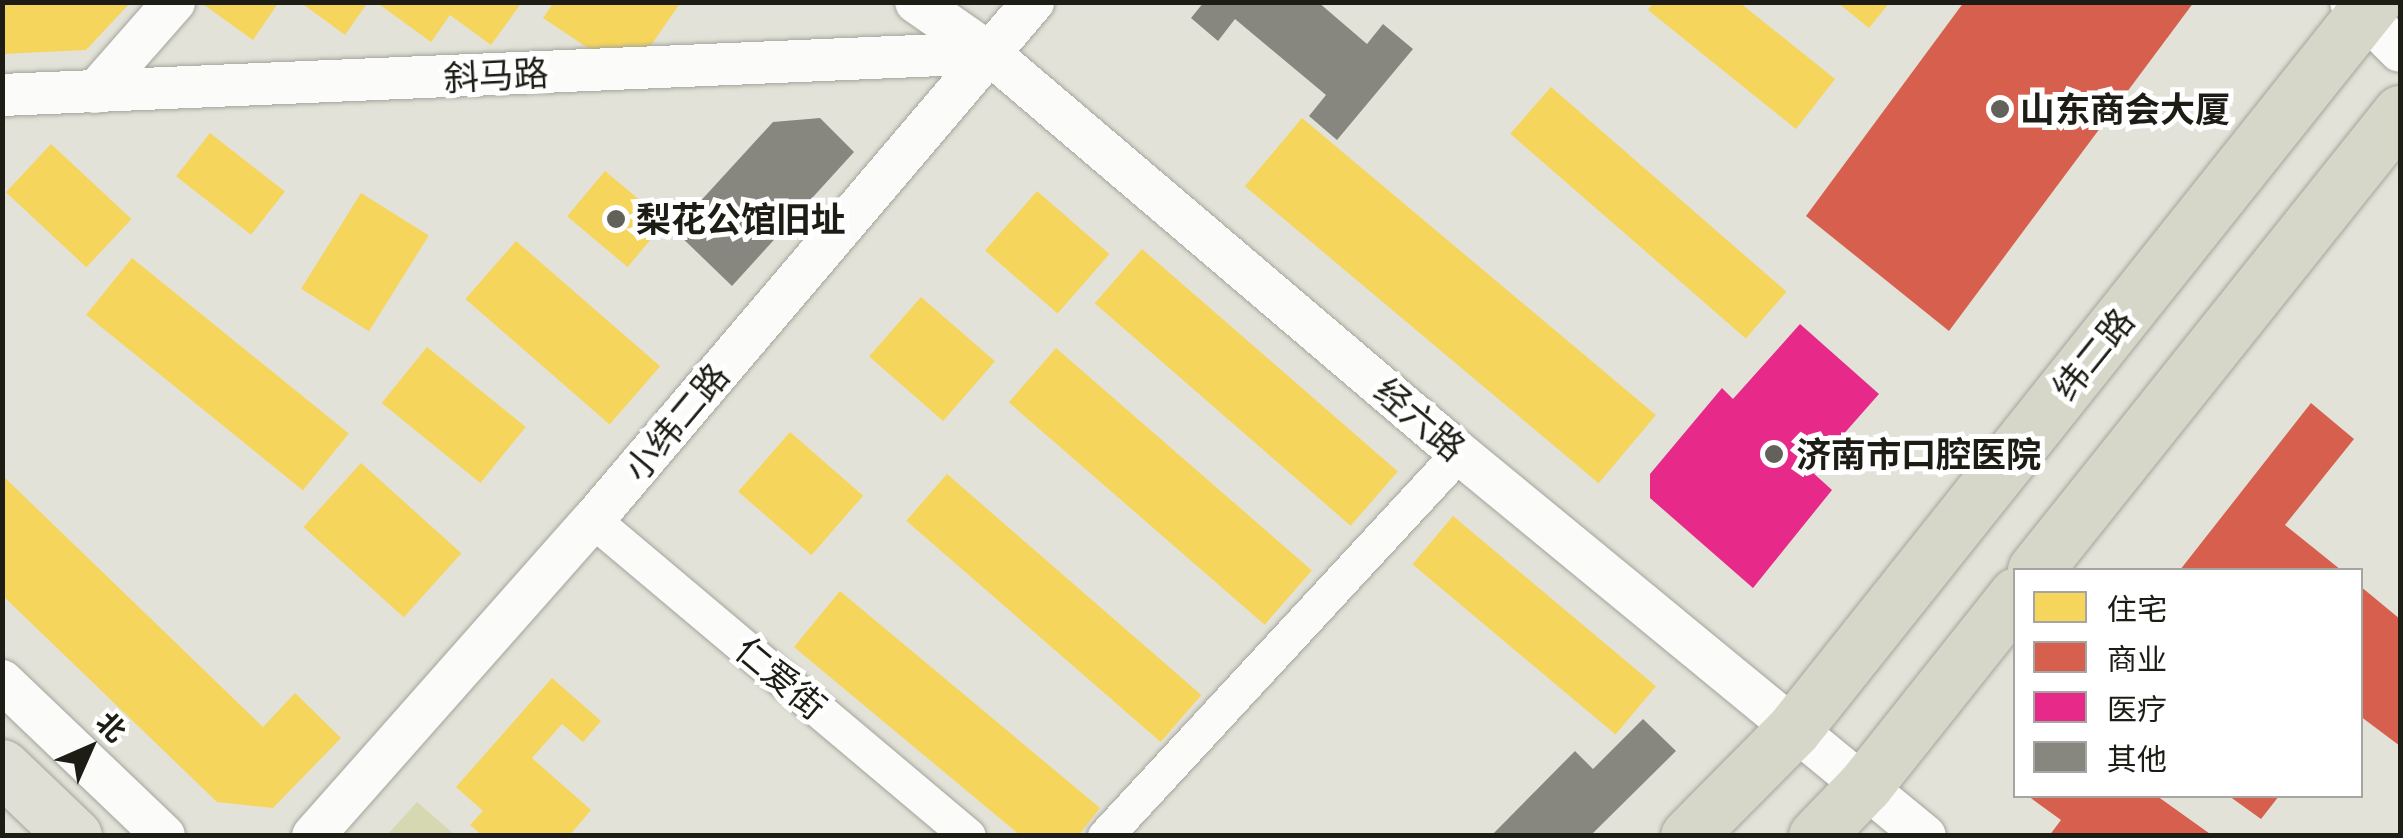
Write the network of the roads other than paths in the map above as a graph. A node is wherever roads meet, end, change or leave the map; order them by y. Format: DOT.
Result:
graph roads {
  1 [pos="174,2"];
  2 [pos="916,2"];
  3 [pos="1033,2"];
  4 [pos="2372,18"];
  5 [pos="989,53"];
  6 [pos="94,92"];
  7 [pos="2,96"];
  8 [pos="2400,113"];
  9 [pos="1459,452"];
  10 [pos="594,520"];
  11 [pos="2036,568"];
  12 [pos="2013,599"];
  13 [pos="2,681"];
  14 [pos="1793,730"];
  15 [pos="2,767"];
  16 [pos="1865,786"];
  17 [pos="74,836"];
  18 [pos="164,836"];
  19 [pos="313,836"];
  20 [pos="968,836"];
  21 [pos="1105,836"];
  22 [pos="1688,836"];
  23 [pos="1816,836"];
  24 [pos="1925,836"];
  1 -- 6 [label="street"];
  2 -- 5 [label="street, 经六路"];
  3 -- 5 [label="street, 小纬二路"];
  4 -- 14 [label="highway, 纬二路"];
  5 -- 6 [label="street, 斜马路"];
  5 -- 9 [label="street, 经六路"];
  5 -- 10 [label="street, 小纬二路"];
  6 -- 7 [label="street, 斜马路"];
  8 -- 11 [label="highway"];
  9 -- 14 [label="street, 经六路"];
  9 -- 21 [label="street"];
  10 -- 19 [label="street, 小纬二路"];
  10 -- 20 [label="street, 仁爱街"];
  12 -- 16 [label="highway"];
  13 -- 18 [label="street"];
  14 -- 16 [label="street, 经六路"];
  14 -- 22 [label="highway, 纬二路"];
  15 -- 17 [label="main road"];
  16 -- 23 [label="highway"];
  16 -- 24 [label="street, 经六路"];
}
